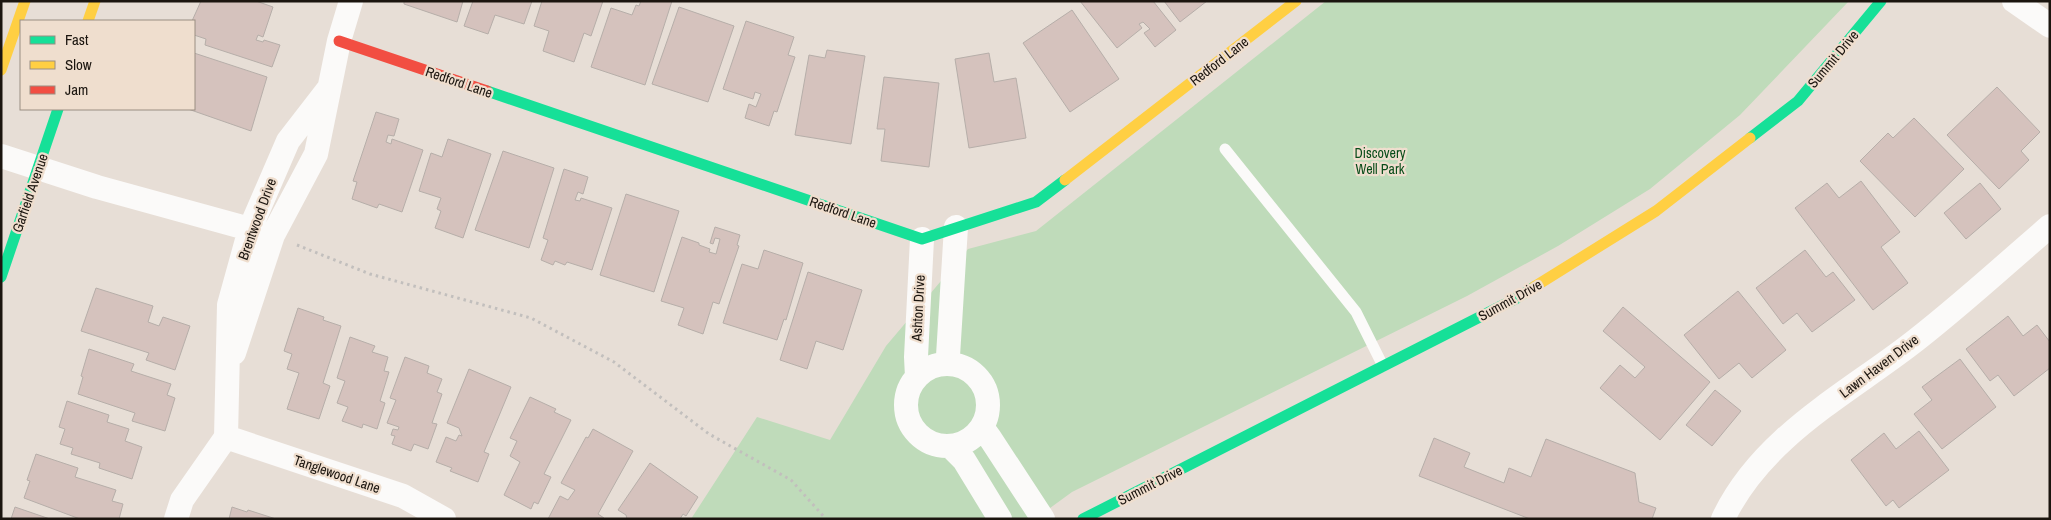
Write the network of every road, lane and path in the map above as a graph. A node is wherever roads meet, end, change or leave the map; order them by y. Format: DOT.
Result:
graph roads {
  1 [pos="25,1"];
  2 [pos="95,1"];
  3 [pos="352,1"];
  4 [pos="1296,1"];
  5 [pos="1881,1"];
  6 [pos="2014,1"];
  7 [pos="88,20"];
  8 [pos="2050,26"];
  9 [pos="339,41"];
  10 [pos="1,70"];
  11 [pos="329,88"];
  12 [pos="58,110"];
  13 [pos="1224,149"];
  14 [pos="1,156"];
  15 [pos="38,168"];
  16 [pos="2050,226"];
  17 [pos="956,227"];
  18 [pos="250,229"];
  19 [pos="273,235"];
  20 [pos="922,239"];
  21 [pos="1,277"];
  22 [pos="950,364"];
  23 [pos="229,366"];
  24 [pos="1383,366"];
  25 [pos="917,377"];
  26 [pos="982,428"];
  27 [pos="226,437"];
  28 [pos="950,446"];
  29 [pos="176,519"];
  30 [pos="444,519"];
  31 [pos="826,519"];
  32 [pos="1000,519"];
  33 [pos="1043,519"];
  34 [pos="1083,519"];
  35 [pos="1724,519"];
  1 -- 10 [label="street"];
  2 -- 7 [label="street"];
  3 -- 9 [label="street, Brentwood Drive"];
  4 -- 17 [label="street, Redford Lane"];
  5 -- 24 [label="street, Summit Drive"];
  6 -- 8 [label="street"];
  9 -- 11 [label="street, Brentwood Drive"];
  9 -- 20 [label="street, Redford Lane"];
  11 -- 18 [label="street, Brentwood Drive"];
  11 -- 19 [label="street, Brentwood Drive"];
  12 -- 15 [label="street, Garfield Avenue"];
  13 -- 24 [label="lane"];
  14 -- 15 [label="street"];
  15 -- 18 [label="street"];
  15 -- 21 [label="street, Garfield Avenue"];
  16 -- 35 [label="street, Lawn Haven Drive"];
  17 -- 20 [label="street, Redford Lane"];
  17 -- 22 [label="street"];
  18 -- 19 [label="street"];
  18 -- 23 [label="street, Brentwood Drive"];
  19 -- 23 [label="street, Brentwood Drive"];
  19 -- 31 [label="path"];
  20 -- 25 [label="street, Ashton Drive"];
  22 -- 25 [label="street"];
  22 -- 26 [label="street"];
  23 -- 27 [label="street, Brentwood Drive"];
  24 -- 34 [label="street, Summit Drive"];
  25 -- 28 [label="street, Ashton Drive"];
  26 -- 28 [label="street"];
  26 -- 33 [label="street"];
  27 -- 29 [label="street"];
  27 -- 30 [label="street, Tanglewood Lane"];
  28 -- 32 [label="street"];
}
